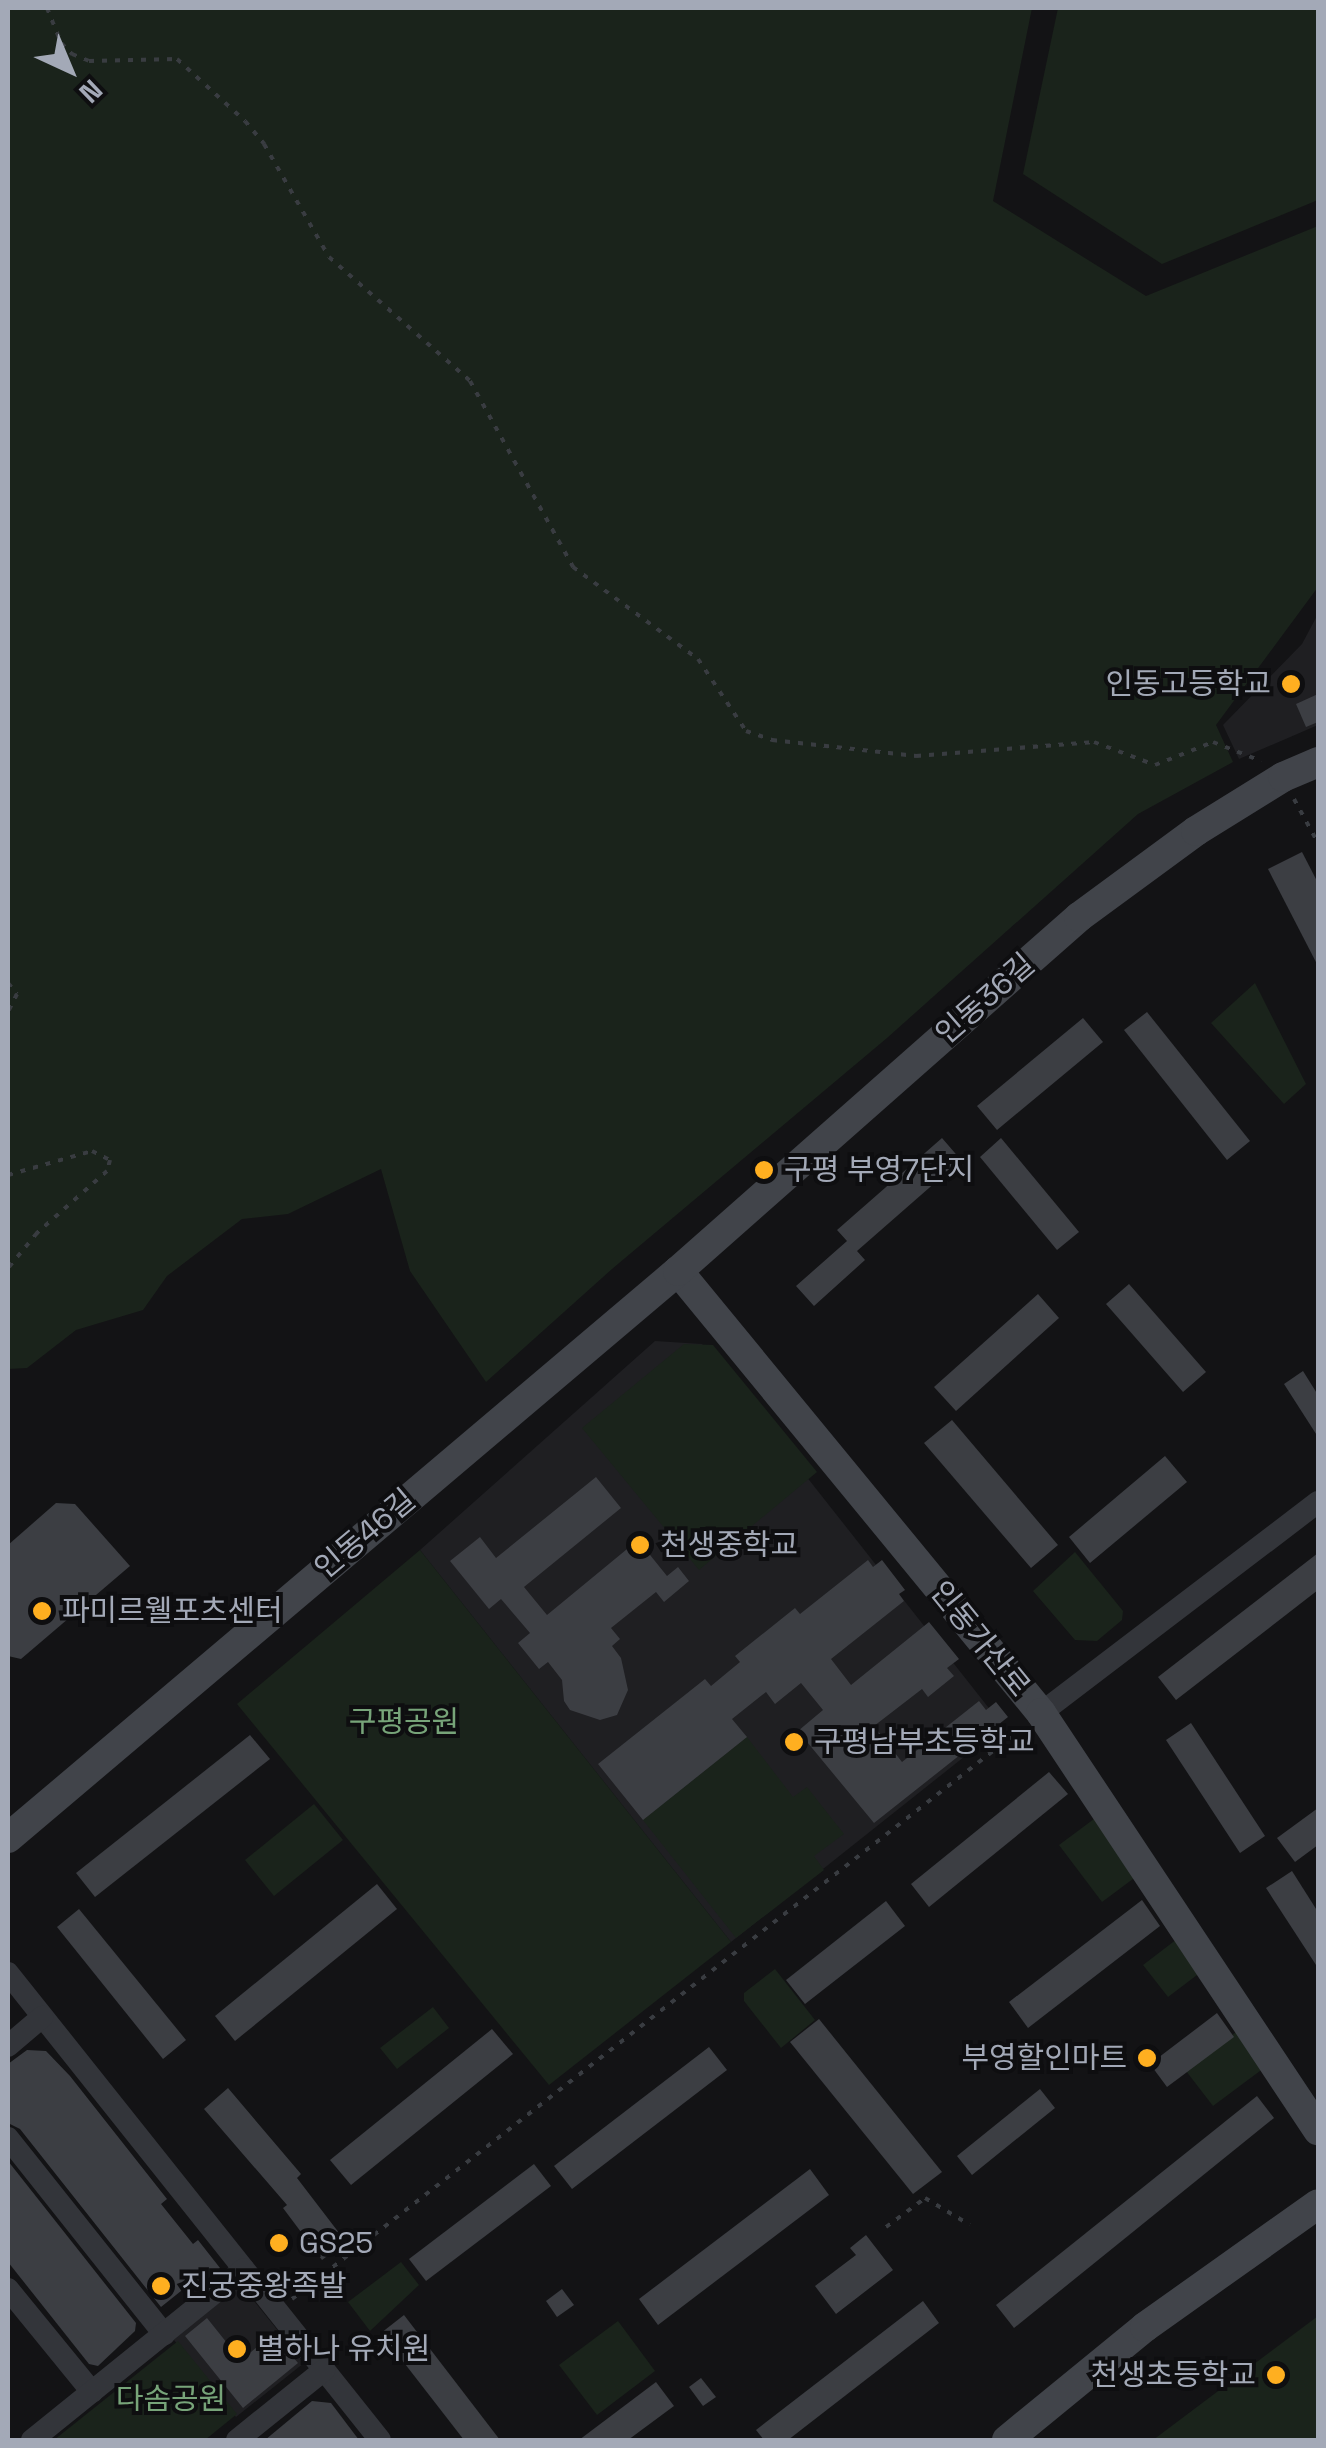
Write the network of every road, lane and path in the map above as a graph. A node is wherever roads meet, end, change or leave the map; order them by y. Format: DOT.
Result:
graph roads {
  1 [pos="47,8"];
  2 [pos="1318,762"];
  3 [pos="1272,769"];
  4 [pos="1318,842"];
  5 [pos="8,983"];
  6 [pos="8,1012"];
  7 [pos="8,1176"];
  8 [pos="8,1268"];
  9 [pos="678,1271"];
  10 [pos="1318,1502"];
  11 [pos="1041,1713"];
  12 [pos="8,1838"];
  13 [pos="8,1973"];
  14 [pos="42,2017"];
  15 [pos="8,2046"];
  16 [pos="1318,2130"];
  17 [pos="8,2138"];
  18 [pos="1318,2204"];
  19 [pos="970,2225"];
  20 [pos="886,2227"];
  21 [pos="244,2270"];
  22 [pos="8,2288"];
  23 [pos="277,2311"];
  24 [pos="164,2334"];
  25 [pos="324,2370"];
  26 [pos="92,2392"];
  27 [pos="242,2439"];
  28 [pos="32,2440"];
  29 [pos="380,2440"];
  30 [pos="1007,2440"];
  1 -- 3 [label="path"];
  2 -- 3 [label="street, 인동36길"];
  3 -- 4 [label="path"];
  3 -- 9 [label="street, 인동36길"];
  5 -- 6 [label="path"];
  7 -- 8 [label="path"];
  9 -- 11 [label="street, 인동가산로"];
  9 -- 12 [label="street, 인동46길"];
  10 -- 11 [label="street"];
  11 -- 16 [label="street, 인동가산로"];
  11 -- 23 [label="path"];
  13 -- 14 [label="street"];
  14 -- 15 [label="street"];
  14 -- 21 [label="street"];
  17 -- 24 [label="street"];
  18 -- 30 [label="street"];
  19 -- 20 [label="path"];
  21 -- 23 [label="street"];
  21 -- 24 [label="street"];
  22 -- 26 [label="street"];
  23 -- 25 [label="street"];
  24 -- 26 [label="street"];
  25 -- 27 [label="street"];
  25 -- 29 [label="street"];
  26 -- 28 [label="street"];
}
